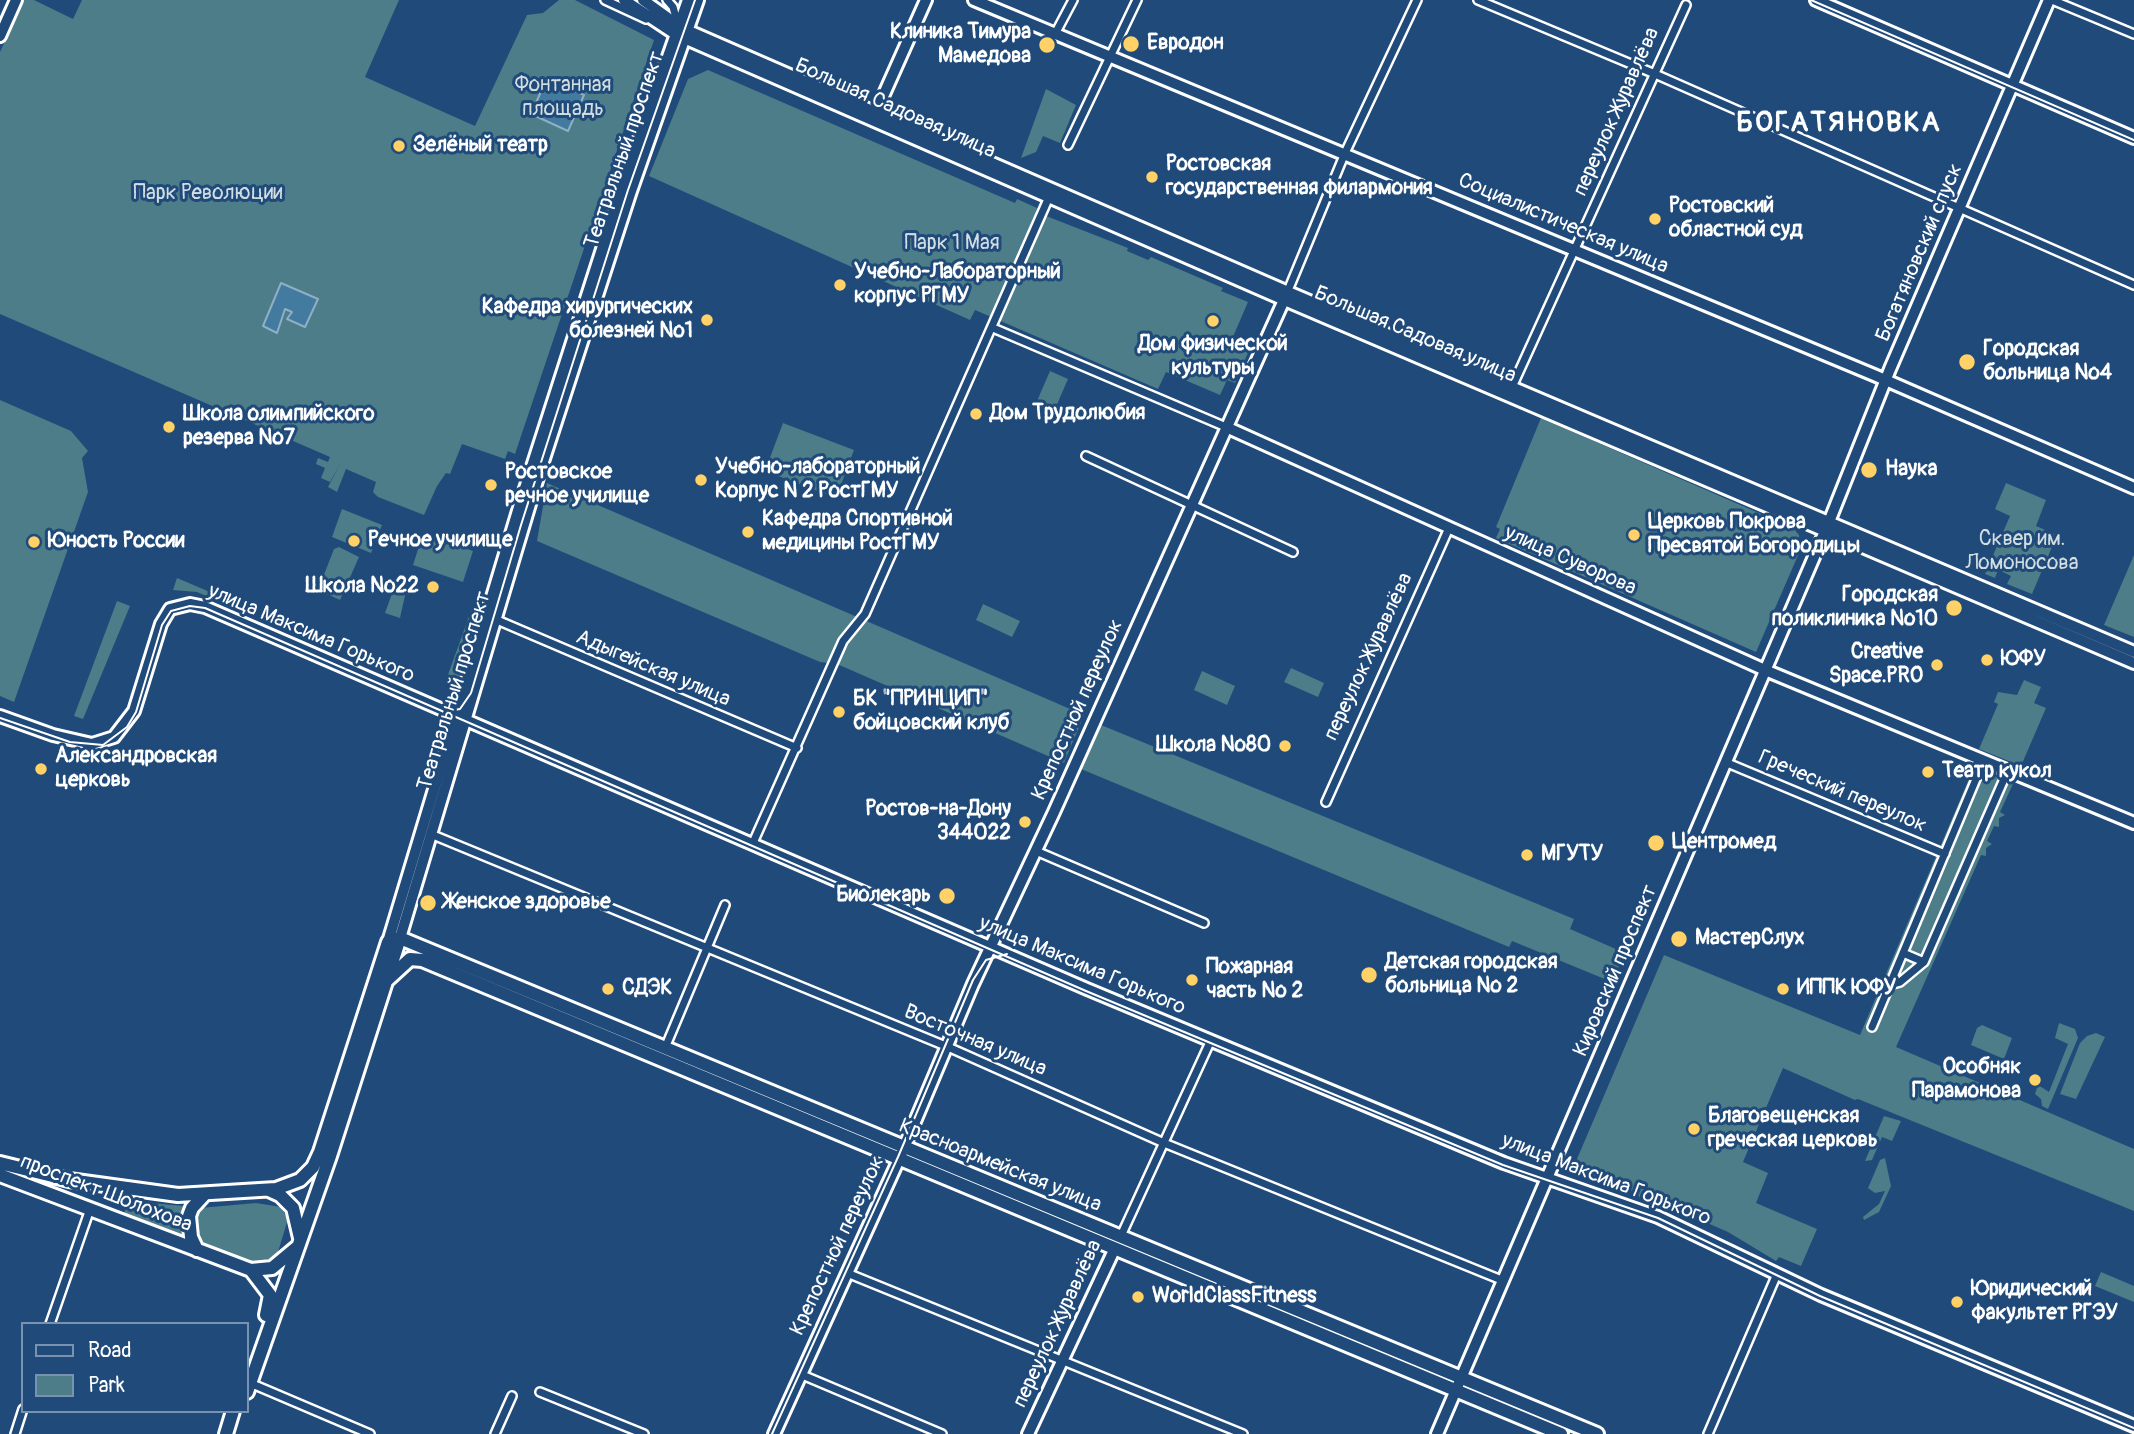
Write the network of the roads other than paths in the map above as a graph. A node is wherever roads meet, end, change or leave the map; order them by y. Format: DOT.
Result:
graph roads {
  1 [pos="16,0"];
  2 [pos="605,0"];
  3 [pos="624,0"];
  4 [pos="643,0"];
  5 [pos="667,0"];
  6 [pos="688,0"];
  7 [pos="698,0"];
  8 [pos="926,0"];
  9 [pos="974,0"];
  10 [pos="1073,0"];
  11 [pos="1137,0"];
  12 [pos="1417,0"];
  13 [pos="1478,0"];
  14 [pos="1816,0"];
  15 [pos="2050,0"];
  16 [pos="1686,5"];
  17 [pos="659,26"];
  18 [pos="681,32"];
  19 [pos="1055,34"];
  20 [pos="2134,34"];
  21 [pos="0,36"];
  22 [pos="1108,55"];
  23 [pos="1655,74"];
  24 [pos="2012,85"];
  25 [pos="876,112"];
  26 [pos="2134,138"];
  27 [pos="1068,145"];
  28 [pos="1345,153"];
  29 [pos="1049,197"];
  30 [pos="1961,208"];
  31 [pos="1576,250"];
  32 [pos="2134,285"];
  33 [pos="1286,296"];
  34 [pos="993,328"];
  35 [pos="1886,380"];
  36 [pos="1512,387"];
  37 [pos="1226,427"];
  38 [pos="1086,456"];
  39 [pos="2134,488"];
  40 [pos="1192,502"];
  41 [pos="1828,527"];
  42 [pos="1449,528"];
  43 [pos="1293,552"];
  44 [pos="497,620"];
  45 [pos="2134,652"];
  46 [pos="2134,663"];
  47 [pos="1765,670"];
  48 [pos="0,716"];
  49 [pos="462,719"];
  50 [pos="797,748"];
  51 [pos="1984,760"];
  52 [pos="1725,762"];
  53 [pos="2008,770"];
  54 [pos="1326,802"];
  55 [pos="2134,823"];
  56 [pos="433,835"];
  57 [pos="752,845"];
  58 [pos="1036,851"];
  59 [pos="1945,854"];
  60 [pos="725,905"];
  61 [pos="1204,923"];
  62 [pos="394,940"];
  63 [pos="708,948"];
  64 [pos="991,948"];
  65 [pos="1903,953"];
  66 [pos="1924,962"];
  67 [pos="386,981"];
  68 [pos="1889,985"];
  69 [pos="1872,1027"];
  70 [pos="1211,1040"];
  71 [pos="948,1047"];
  72 [pos="664,1049"];
  73 [pos="1164,1143"];
  74 [pos="902,1153"];
  75 [pos="0,1163"];
  76 [pos="0,1175"];
  77 [pos="1548,1177"];
  78 [pos="269,1190"];
  79 [pos="204,1195"];
  80 [pos="90,1209"];
  81 [pos="1118,1243"];
  82 [pos="299,1244"];
  83 [pos="197,1250"];
  84 [pos="251,1270"];
  85 [pos="847,1273"];
  86 [pos="1777,1274"];
  87 [pos="1504,1281"];
  88 [pos="51,1322"];
  89 [pos="1062,1362"];
  90 [pos="248,1366"];
  91 [pos="800,1374"];
  92 [pos="1458,1385"];
  93 [pos="248,1388"];
  94 [pos="540,1392"];
  95 [pos="512,1396"];
  96 [pos="22,1413"];
  97 [pos="232,1413"];
  98 [pos="240,1413"];
  99 [pos="2134,1426"];
  100 [pos="15,1434"];
  101 [pos="226,1434"];
  102 [pos="234,1434"];
  103 [pos="370,1434"];
  104 [pos="495,1434"];
  105 [pos="644,1434"];
  106 [pos="774,1434"];
  107 [pos="942,1434"];
  108 [pos="1028,1434"];
  109 [pos="1243,1434"];
  110 [pos="1437,1434"];
  111 [pos="1560,1434"];
  112 [pos="1597,1434"];
  113 [pos="1709,1434"];
  1 -- 21 [label="main road"];
  2 -- 17 [label="street"];
  3 -- 17 [label="main road"];
  4 -- 18 [label="main road"];
  5 -- 18 [label="street"];
  6 -- 18 [label="main road, Театральный проспект"];
  7 -- 18 [label="main road, Театральный проспект"];
  8 -- 25 [label="main road"];
  9 -- 19 [label="main road, Социалистическая улица"];
  10 -- 19 [label="street"];
  11 -- 22 [label="street"];
  12 -- 28 [label="street, Крепостной переулок"];
  13 -- 23 [label="street"];
  14 -- 24 [label="main road"];
  15 -- 20 [label="street"];
  15 -- 24 [label="main road, Богатяновский спуск"];
  16 -- 23 [label="street, переулок Журавлёва"];
  17 -- 18 [label="main road"];
  18 -- 25 [label="main road, Большая Садовая улица"];
  18 -- 29 [label="main road, Большая Садовая улица"];
  18 -- 44 [label="main road, Театральный проспект"];
  18 -- 49 [label="main road, Театральный проспект"];
  19 -- 22 [label="main road, Социалистическая улица"];
  22 -- 27 [label="street"];
  22 -- 28 [label="main road, Социалистическая улица"];
  23 -- 30 [label="street"];
  23 -- 31 [label="street, переулок Журавлёва"];
  24 -- 26 [label="main road"];
  24 -- 30 [label="main road, Богатяновский спуск"];
  25 -- 33 [label="main road, Большая Садовая улица"];
  28 -- 31 [label="main road, Социалистическая улица"];
  28 -- 33 [label="street, Крепостной переулок"];
  29 -- 33 [label="main road, Большая Садовая улица"];
  29 -- 34 [label="street"];
  30 -- 32 [label="street"];
  30 -- 35 [label="main road, Богатяновский спуск"];
  31 -- 35 [label="main road, Социалистическая улица"];
  31 -- 36 [label="street, переулок Журавлёва"];
  33 -- 36 [label="main road, Большая Садовая улица"];
  33 -- 37 [label="main road, Крепостной переулок"];
  33 -- 41 [label="main road, Большая Садовая улица"];
  34 -- 37 [label="street, улица Суворова"];
  34 -- 50 [label="street"];
  35 -- 39 [label="main road, Социалистическая улица"];
  35 -- 41 [label="main road, Богатяновский спуск"];
  36 -- 41 [label="main road, Большая Садовая улица"];
  37 -- 40 [label="main road, Крепостной переулок"];
  37 -- 42 [label="main road, улица Суворова"];
  38 -- 40 [label="street"];
  40 -- 43 [label="street"];
  40 -- 58 [label="main road, Крепостной переулок"];
  41 -- 45 [label="main road, Большая Садовая улица"];
  41 -- 46 [label="main road, Большая Садовая улица"];
  41 -- 47 [label="main road, Кировский проспект"];
  42 -- 47 [label="main road, улица Суворова"];
  42 -- 54 [label="street, переулок Журавлёва"];
  44 -- 49 [label="main road, Театральный проспект"];
  44 -- 50 [label="street, Адыгейская улица"];
  47 -- 51 [label="main road, улица Суворова"];
  47 -- 52 [label="main road, Кировский проспект"];
  48 -- 49 [label="main road, улица Максима Горького"];
  49 -- 56 [label="main road, Театральный проспект"];
  49 -- 57 [label="main road, улица Максима Горького"];
  49 -- 62 [label="main road, Театральный проспект"];
  50 -- 57 [label="street"];
  51 -- 53 [label="main road, улица Суворова"];
  51 -- 59 [label="street"];
  52 -- 59 [label="street, Греческий переулок"];
  52 -- 77 [label="main road, Кировский проспект"];
  53 -- 55 [label="main road, улица Суворова"];
  53 -- 66 [label="street"];
  56 -- 62 [label="main road, Театральный проспект"];
  56 -- 63 [label="street, Восточная улица"];
  57 -- 64 [label="main road, улица Максима Горького"];
  58 -- 61 [label="street"];
  58 -- 64 [label="main road, Крепостной переулок"];
  59 -- 65 [label="street"];
  60 -- 63 [label="street"];
  62 -- 67 [label="main road, Театральный проспект"];
  62 -- 72 [label="main road, Красноармейская улица"];
  62 -- 78 [label="main road, Театральный проспект"];
  63 -- 71 [label="street, Восточная улица"];
  63 -- 72 [label="street"];
  64 -- 70 [label="main road, улица Максима Горького"];
  64 -- 71 [label="main road, Крепостной переулок"];
  65 -- 66 [label="street"];
  65 -- 68 [label="street"];
  66 -- 68 [label="street"];
  67 -- 74 [label="main road, Красноармейская улица"];
  67 -- 82 [label="main road, Театральный проспект"];
  68 -- 69 [label="street"];
  70 -- 73 [label="street, переулок Журавлёва"];
  70 -- 77 [label="main road, улица Максима Горького"];
  71 -- 73 [label="street, Восточная улица"];
  71 -- 74 [label="main road, Крепостной переулок"];
  72 -- 74 [label="main road, Красноармейская улица"];
  73 -- 81 [label="street, переулок Журавлёва"];
  73 -- 87 [label="street, Восточная улица"];
  74 -- 81 [label="main road, Красноармейская улица"];
  74 -- 85 [label="main road, Крепостной переулок"];
  75 -- 79 [label="main road, проспект Шолохова"];
  76 -- 80 [label="main road, проспект Шолохова"];
  77 -- 86 [label="main road, улица Максима Горького"];
  77 -- 87 [label="main road, Кировский проспект"];
  78 -- 79 [label="main road"];
  78 -- 82 [label="main road"];
  79 -- 83 [label="main road"];
  80 -- 83 [label="main road, проспект Шолохова"];
  80 -- 88 [label="street"];
  81 -- 89 [label="main road, переулок Журавлёва"];
  81 -- 92 [label="main road, Красноармейская улица"];
  82 -- 84 [label="main road"];
  82 -- 93 [label="main road, Театральный проспект"];
  83 -- 84 [label="main road"];
  84 -- 90 [label="main road"];
  85 -- 89 [label="street"];
  85 -- 91 [label="main road, Крепостной переулок"];
  86 -- 99 [label="main road, улица Максима Горького"];
  86 -- 113 [label="street"];
  87 -- 92 [label="main road, Кировский проспект"];
  89 -- 108 [label="main road, переулок Журавлёва"];
  89 -- 109 [label="street"];
  91 -- 106 [label="main road, Крепостной переулок"];
  91 -- 107 [label="street"];
  92 -- 110 [label="main road, Кировский проспект"];
  92 -- 111 [label="main road, Красноармейская улица"];
  92 -- 112 [label="main road, Красноармейская улица"];
  93 -- 103 [label="street"];
  94 -- 105 [label="street"];
  95 -- 104 [label="street"];
  96 -- 100 [label="street"];
  97 -- 101 [label="main road"];
  98 -- 102 [label="main road"];
}
